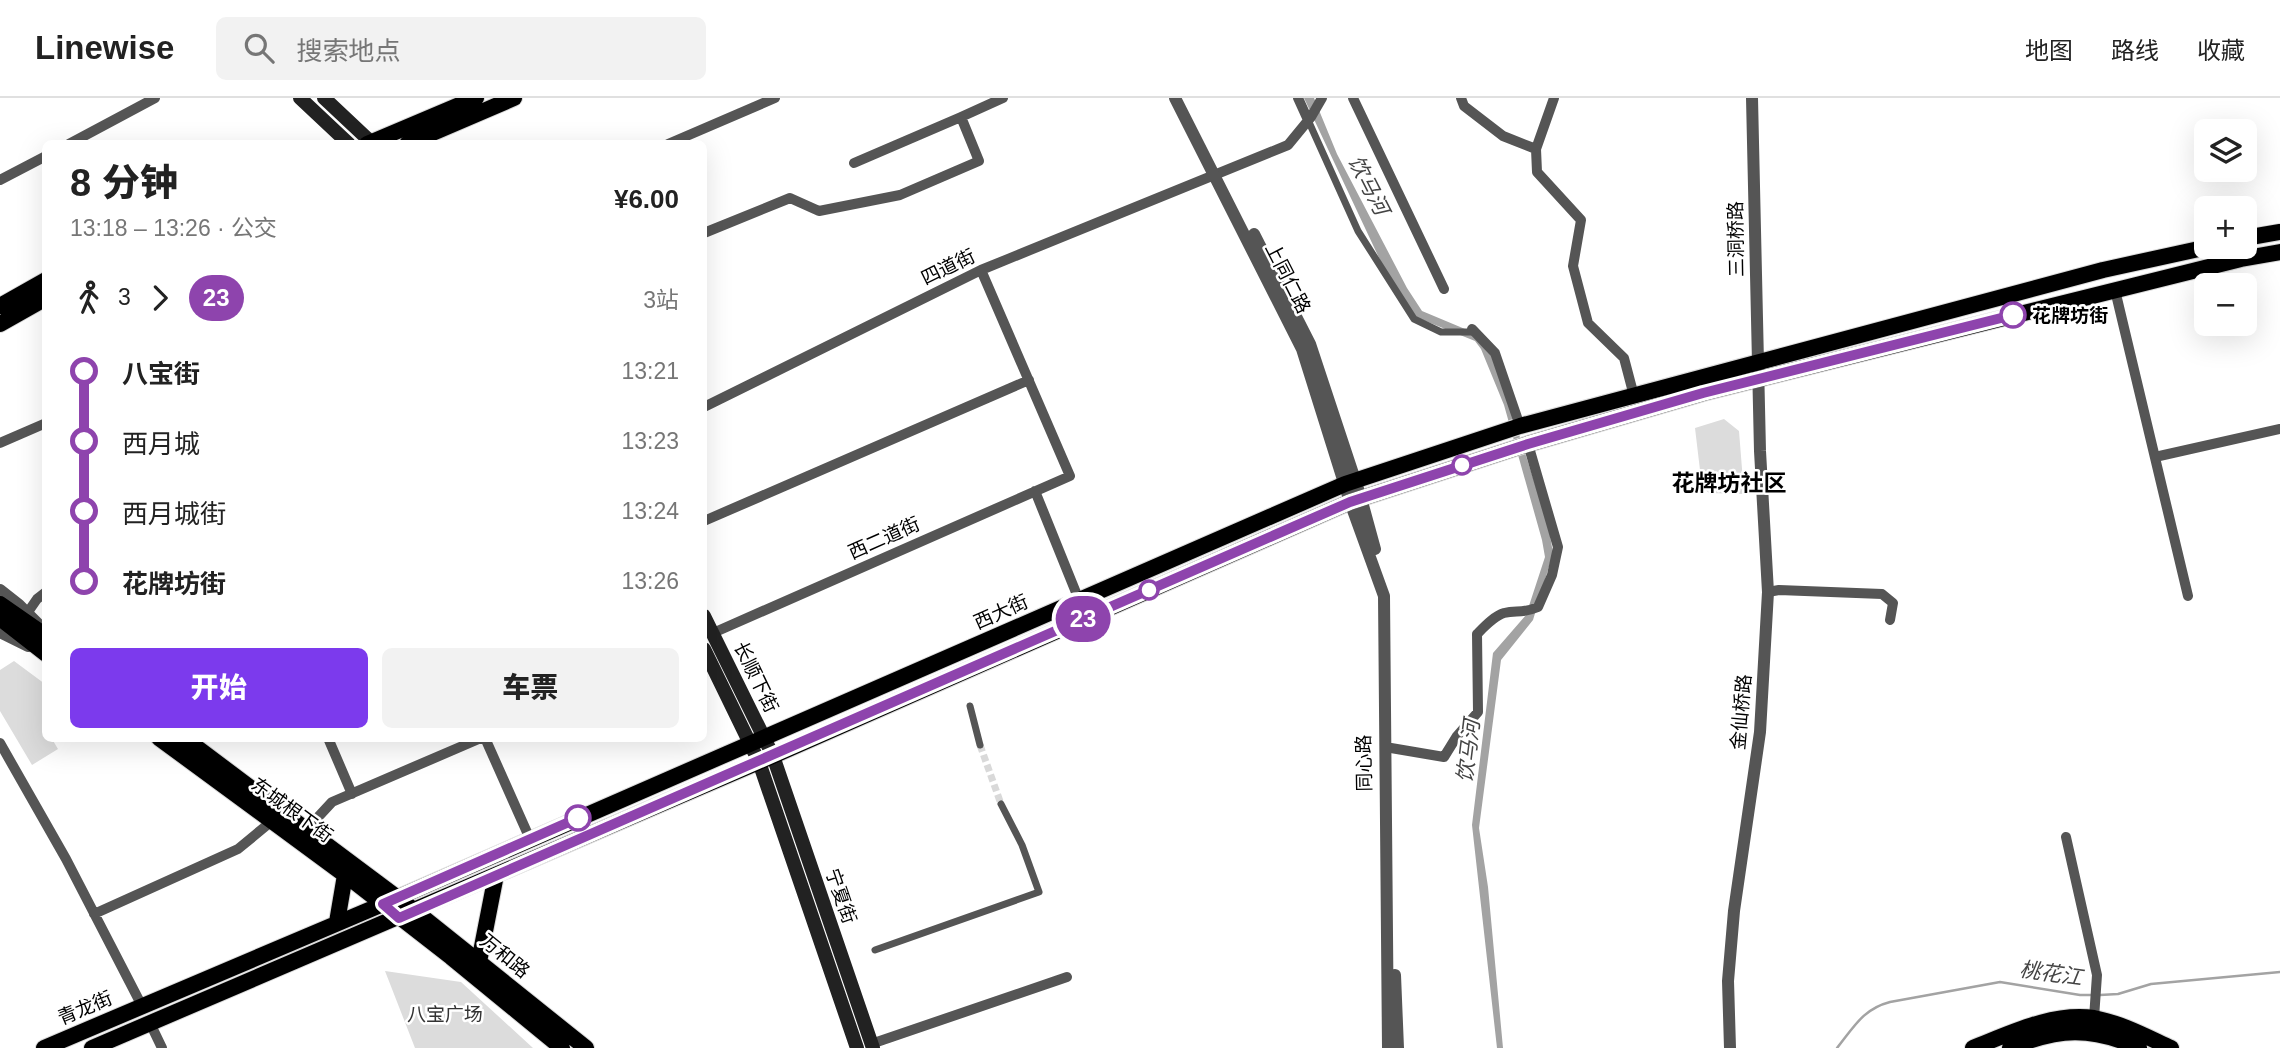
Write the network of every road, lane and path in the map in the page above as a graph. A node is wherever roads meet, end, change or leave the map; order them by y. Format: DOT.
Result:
graph roads {
  1 [pos="155,98"];
  2 [pos="300,98"];
  3 [pos="324,98"];
  4 [pos="476,98"];
  5 [pos="514,98"];
  6 [pos="775,98"];
  7 [pos="1003,98"];
  8 [pos="1175,98"];
  9 [pos="1184,98"];
  10 [pos="1298,98"];
  11 [pos="1322,98"];
  12 [pos="1353,98"];
  13 [pos="1461,98"];
  14 [pos="1554,98"];
  15 [pos="1752,98"];
  16 [pos="961,117"];
  17 [pos="1309,118"];
  18 [pos="76,140"];
  19 [pos="345,140"];
  20 [pos="368,140"];
  21 [pos="378,140"];
  22 [pos="416,140"];
  23 [pos="677,140"];
  24 [pos="1536,149"];
  25 [pos="42,158"];
  26 [pos="854,163"];
  27 [pos="1218,173"];
  28 [pos="0,180"];
  29 [pos="707,232"];
  30 [pos="2280,232"];
  31 [pos="2257,236"];
  32 [pos="2194,250"];
  33 [pos="2280,252"];
  34 [pos="981,270"];
  35 [pos="42,282"];
  36 [pos="1444,289"];
  37 [pos="2115,290"];
  38 [pos="42,300"];
  39 [pos="0,306"];
  40 [pos="0,324"];
  41 [pos="1473,331"];
  42 [pos="1758,361"];
  43 [pos="1758,379"];
  44 [pos="1028,380"];
  45 [pos="1634,396"];
  46 [pos="707,406"];
  47 [pos="42,424"];
  48 [pos="1520,426"];
  49 [pos="2280,429"];
  50 [pos="0,443"];
  51 [pos="1528,444"];
  52 [pos="2155,457"];
  53 [pos="1350,482"];
  54 [pos="1035,491"];
  55 [pos="1356,500"];
  56 [pos="707,520"];
  57 [pos="0,590"];
  58 [pos="1768,592"];
  59 [pos="42,595"];
  60 [pos="2188,596"];
  61 [pos="1079,600"];
  62 [pos="0,604"];
  63 [pos="27,612"];
  64 [pos="0,618"];
  65 [pos="1890,620"];
  66 [pos="707,622"];
  67 [pos="42,629"];
  68 [pos="42,631"];
  69 [pos="0,632"];
  70 [pos="712,633"];
  71 [pos="42,651"];
  72 [pos="42,652"];
  73 [pos="707,654"];
  74 [pos="970,706"];
  75 [pos="758,741"];
  76 [pos="164,742"];
  77 [pos="189,742"];
  78 [pos="330,742"];
  79 [pos="474,742"];
  80 [pos="485,742"];
  81 [pos="0,743"];
  82 [pos="980,745"];
  83 [pos="1391,748"];
  84 [pos="766,759"];
  85 [pos="352,794"];
  86 [pos="1001,804"];
  87 [pos="272,821"];
  88 [pos="307,829"];
  89 [pos="2066,837"];
  90 [pos="530,839"];
  91 [pos="345,875"];
  92 [pos="496,875"];
  93 [pos="390,901"];
  94 [pos="415,911"];
  95 [pos="94,914"];
  96 [pos="399,918"];
  97 [pos="337,922"];
  98 [pos="875,950"];
  99 [pos="480,962"];
  100 [pos="1067,977"];
  101 [pos="142,1006"];
  102 [pos="2094,1010"];
  103 [pos="150,1023"];
  104 [pos="867,1047"];
  105 [pos="44,1048"];
  106 [pos="92,1048"];
  107 [pos="162,1048"];
  108 [pos="562,1048"];
  109 [pos="586,1048"];
  110 [pos="1388,1048"];
  111 [pos="1398,1048"];
  112 [pos="1730,1048"];
  113 [pos="1973,1048"];
  114 [pos="2010,1048"];
  115 [pos="2139,1048"];
  116 [pos="2171,1048"];
  1 -- 18 [label="street"];
  2 -- 19 [label="main road"];
  3 -- 20 [label="main road"];
  4 -- 21 [label="main road"];
  5 -- 22 [label="main road"];
  6 -- 23 [label="street"];
  7 -- 16 [label="street"];
  8 -- 27 [label="street, 上同仁路"];
  9 -- 27 [label="street"];
  10 -- 17 [label="street"];
  11 -- 17 [label="street, 四道街"];
  12 -- 36 [label="street"];
  13 -- 24 [label="street"];
  14 -- 24 [label="street"];
  15 -- 42 [label="street, 三洞桥路"];
  16 -- 26 [label="street"];
  16 -- 29 [label="street"];
  17 -- 27 [label="street, 四道街"];
  17 -- 41 [label="street"];
  24 -- 45 [label="street"];
  25 -- 28 [label="street"];
  27 -- 34 [label="street, 四道街"];
  27 -- 53 [label="street, 上同仁路"];
  30 -- 31 [label="main road"];
  32 -- 42 [label="main road"];
  33 -- 37 [label="main road"];
  34 -- 44 [label="street"];
  34 -- 46 [label="street, 四道街"];
  35 -- 39 [label="main road"];
  37 -- 43 [label="main road"];
  37 -- 52 [label="street"];
  38 -- 40 [label="main road"];
  41 -- 48 [label="street"];
  42 -- 43 [label="street, 三洞桥路"];
  42 -- 45 [label="main road, 西大街"];
  43 -- 51 [label="main road, 西大街"];
  43 -- 58 [label="street, 金仙桥路"];
  44 -- 54 [label="street, 西二道街"];
  44 -- 56 [label="street"];
  45 -- 48 [label="main road, 西大街"];
  47 -- 50 [label="street"];
  48 -- 53 [label="main road, 西大街"];
  49 -- 52 [label="street"];
  51 -- 55 [label="main road, 西大街"];
  51 -- 83 [label="street"];
  52 -- 60 [label="street"];
  53 -- 55 [label="street, 同心路"];
  53 -- 61 [label="main road, 西大街"];
  54 -- 61 [label="street"];
  54 -- 70 [label="street, 西二道街"];
  55 -- 83 [label="street"];
  55 -- 84 [label="main road, 西大街"];
  55 -- 110 [label="street, 同心路"];
  57 -- 63 [label="street"];
  58 -- 65 [label="street"];
  58 -- 112 [label="street, 金仙桥路"];
  59 -- 63 [label="street"];
  61 -- 75 [label="main road, 西大街"];
  62 -- 68 [label="main road"];
  63 -- 67 [label="street"];
  64 -- 71 [label="main road"];
  66 -- 70 [label="main road, 长顺下街"];
  69 -- 72 [label="street"];
  70 -- 75 [label="main road, 长顺下街"];
  73 -- 75 [label="main road, 长顺下街"];
  74 -- 82 [label="street"];
  75 -- 84 [label="main road, 长顺下街"];
  75 -- 90 [label="main road, 西大街"];
  76 -- 87 [label="main road, 东城根下街"];
  77 -- 88 [label="main road, 东城根下街"];
  78 -- 85 [label="street"];
  79 -- 85 [label="street"];
  80 -- 90 [label="street"];
  81 -- 95 [label="street"];
  83 -- 111 [label="street"];
  84 -- 92 [label="main road, 西大街"];
  84 -- 104 [label="main road, 宁夏街"];
  85 -- 88 [label="street"];
  86 -- 98 [label="street"];
  87 -- 91 [label="main road, 东城根下街"];
  87 -- 95 [label="street"];
  88 -- 93 [label="main road, 东城根下街"];
  89 -- 102 [label="street"];
  90 -- 93 [label="main road, 西大街"];
  91 -- 93 [label="main road, 东城根下街"];
  91 -- 97 [label="main road"];
  92 -- 94 [label="main road, 青龙街"];
  92 -- 99 [label="main road"];
  93 -- 94 [label="main road, 万和路"];
  93 -- 96 [label="main road, 东城根下街"];
  93 -- 97 [label="main road, 青龙街"];
  94 -- 96 [label="main road, 青龙街"];
  94 -- 99 [label="main road, 万和路"];
  95 -- 101 [label="street"];
  96 -- 103 [label="main road, 青龙街"];
  96 -- 108 [label="main road, 万和路"];
  97 -- 101 [label="main road, 青龙街"];
  99 -- 109 [label="main road, 万和路"];
  100 -- 104 [label="street"];
  101 -- 105 [label="main road, 青龙街"];
  102 -- 113 [label="main road"];
  102 -- 116 [label="main road"];
  103 -- 106 [label="main road, 青龙街"];
  103 -- 107 [label="street"];
  114 -- 115 [label="main road"];
}
